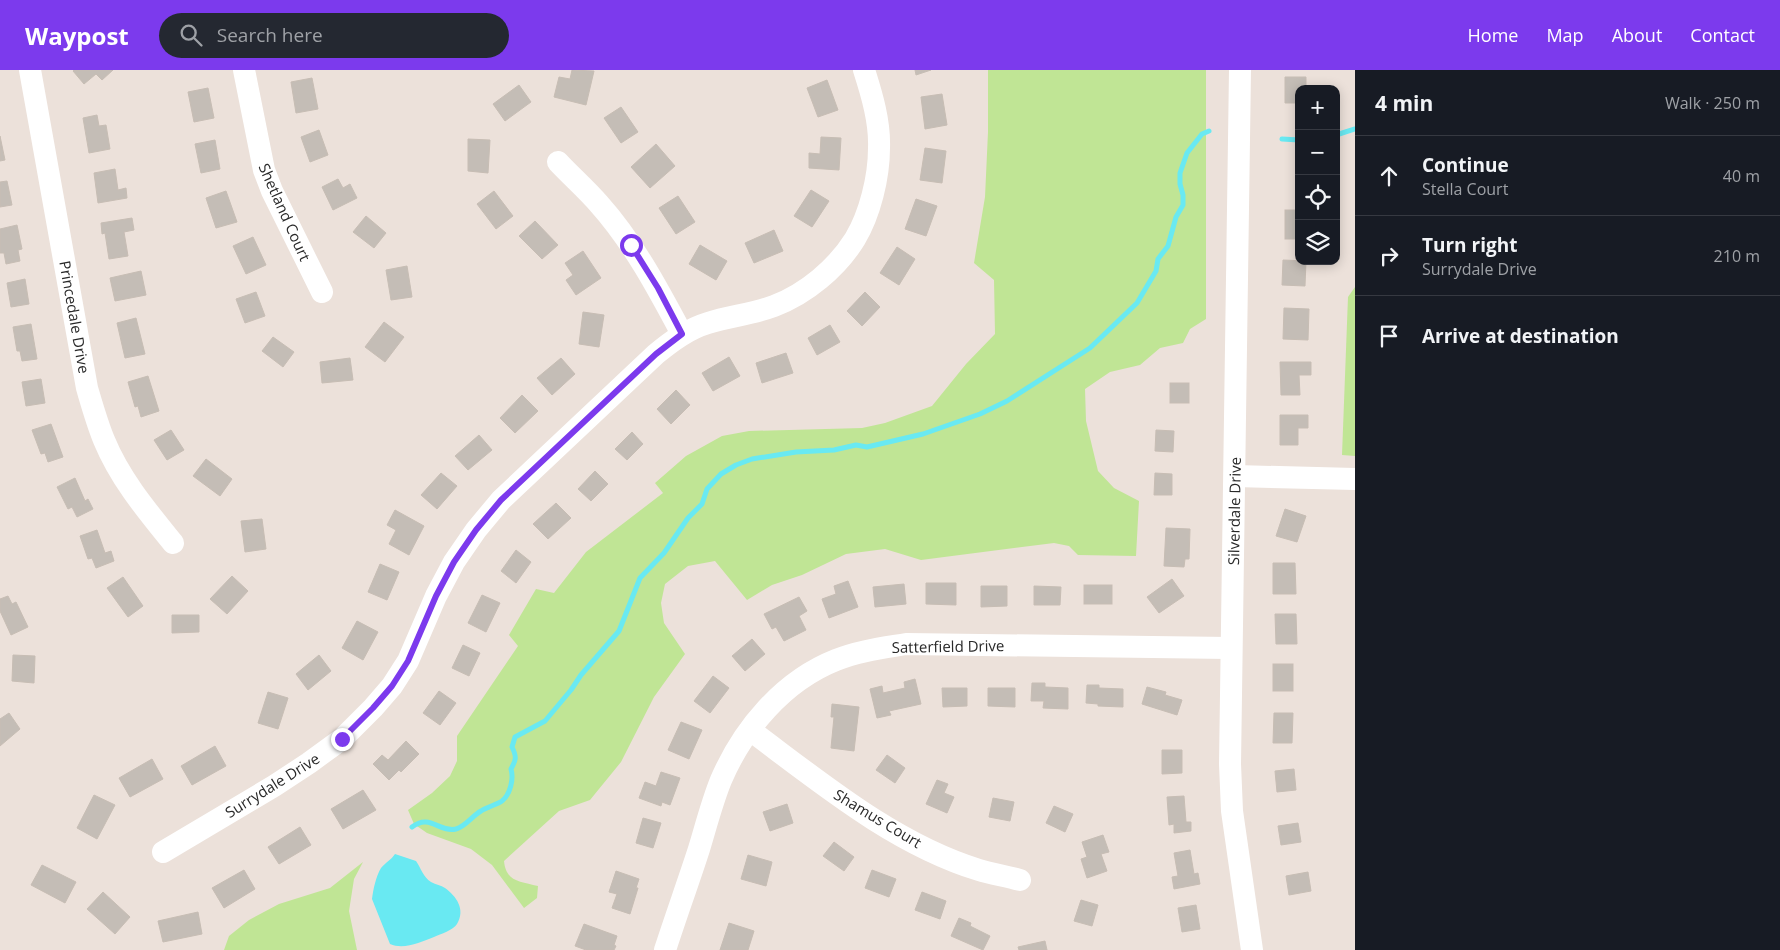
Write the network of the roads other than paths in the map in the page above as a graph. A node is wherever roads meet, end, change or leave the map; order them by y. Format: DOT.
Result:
graph roads {
  1 [pos="30,70"];
  2 [pos="244,70"];
  3 [pos="864,70"];
  4 [pos="1240,70"];
  5 [pos="558,162"];
  6 [pos="322,292"];
  7 [pos="682,334"];
  8 [pos="1235,476"];
  9 [pos="1355,479"];
  10 [pos="173,543"];
  11 [pos="1230,648"];
  12 [pos="750,730"];
  13 [pos="162,852"];
  14 [pos="1020,880"];
  15 [pos="665,950"];
  16 [pos="1252,950"];
  1 -- 10 [label="street, Princedale Drive"];
  2 -- 6 [label="street, Shetland Court"];
  3 -- 7 [label="street, Surrydale Drive"];
  4 -- 8 [label="street, Silverdale Drive"];
  5 -- 7 [label="street"];
  7 -- 13 [label="street, Surrydale Drive"];
  8 -- 9 [label="street"];
  8 -- 11 [label="street, Silverdale Drive"];
  11 -- 12 [label="street, Satterfield Drive"];
  11 -- 16 [label="street, Silverdale Drive"];
  12 -- 14 [label="street, Shamus Court"];
  12 -- 15 [label="street, Satterfield Drive"];
}
